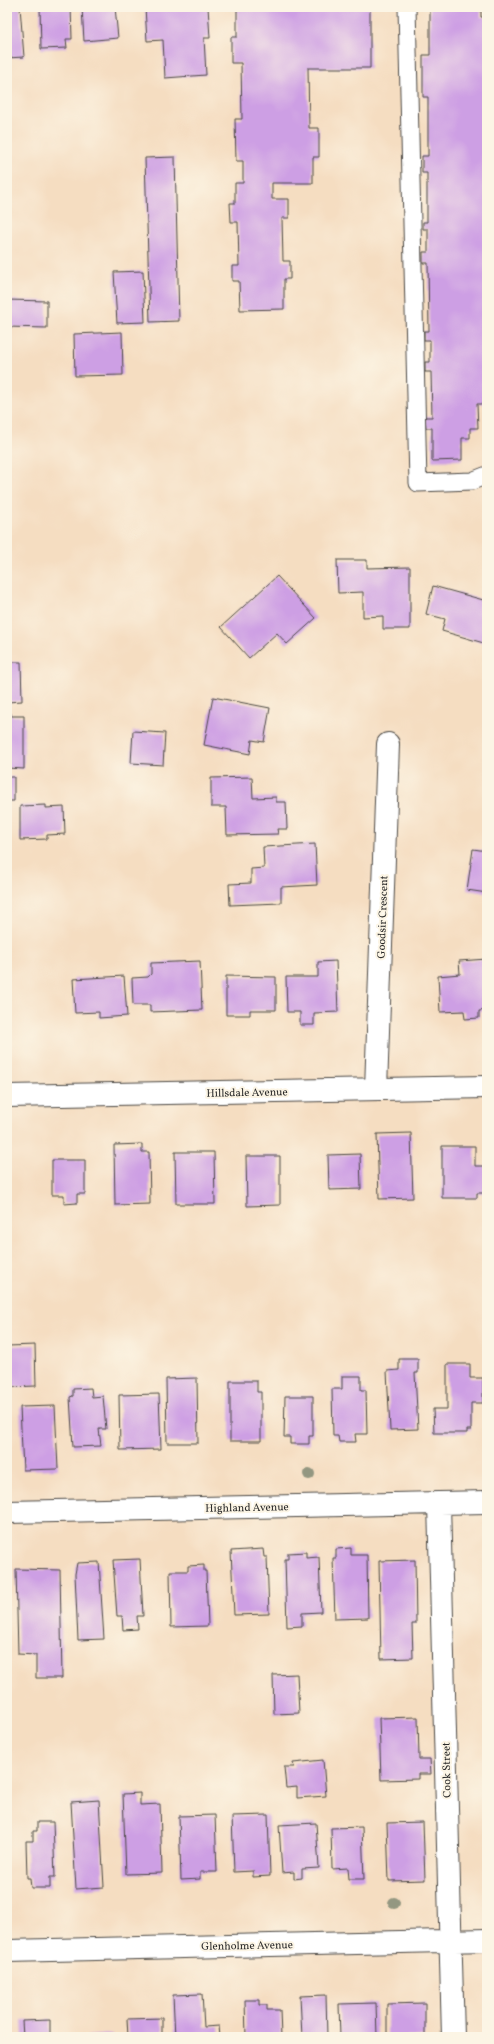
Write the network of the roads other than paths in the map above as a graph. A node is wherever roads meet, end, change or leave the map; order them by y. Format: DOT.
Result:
graph roads {
  1 [pos="407,7"];
  2 [pos="487,475"];
  3 [pos="388,744"];
  4 [pos="487,1087"];
  5 [pos="376,1089"];
  6 [pos="7,1096"];
  7 [pos="487,1502"];
  8 [pos="439,1503"];
  9 [pos="7,1512"];
  10 [pos="487,1940"];
  11 [pos="450,1941"];
  12 [pos="7,1951"];
  13 [pos="453,2037"];
  1 -- 2 [label="lane"];
  3 -- 5 [label="street, Goodsir Crescent"];
  4 -- 5 [label="street, Hillsdale Avenue"];
  5 -- 6 [label="street, Hillsdale Avenue"];
  7 -- 8 [label="street, Highland Avenue"];
  8 -- 9 [label="street, Highland Avenue"];
  8 -- 11 [label="street, Cook Street"];
  10 -- 11 [label="street, Glenholme Avenue"];
  11 -- 12 [label="street, Glenholme Avenue"];
  11 -- 13 [label="street, Cook Street"];
}
